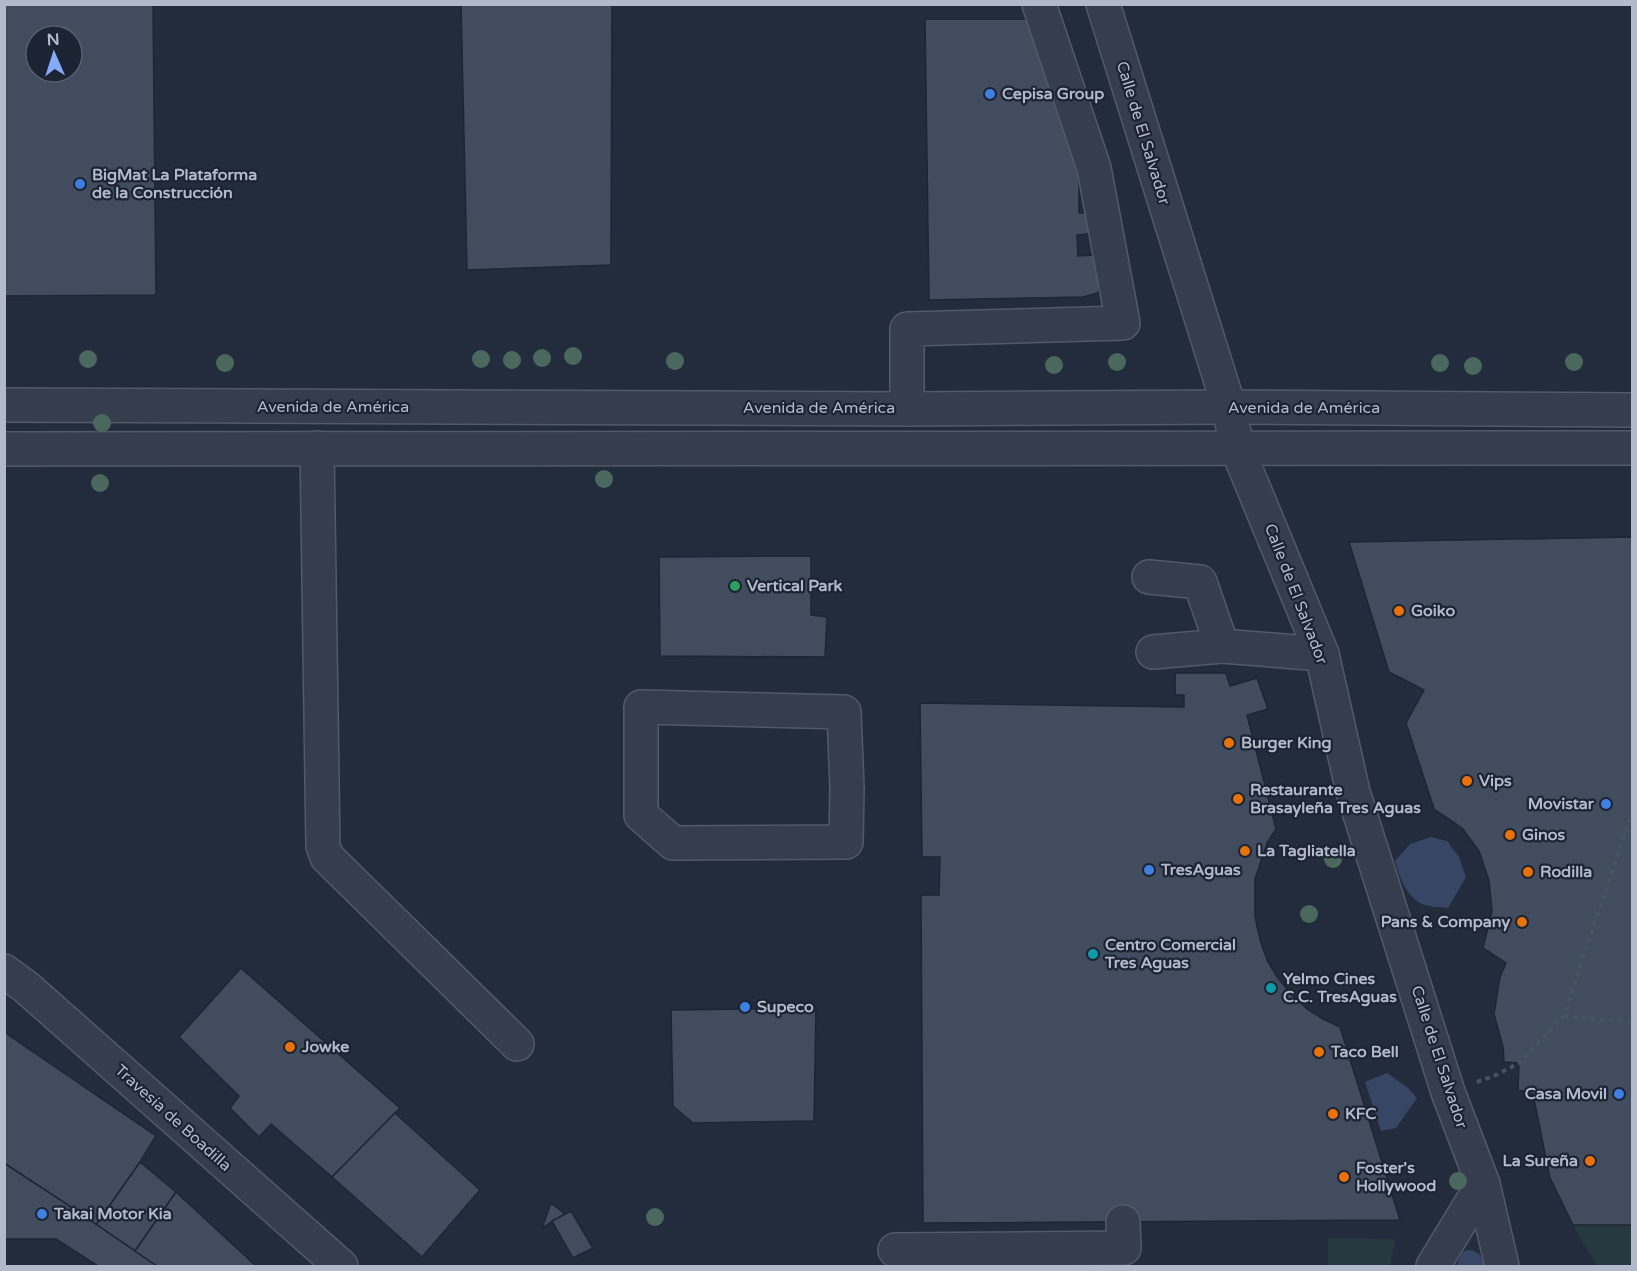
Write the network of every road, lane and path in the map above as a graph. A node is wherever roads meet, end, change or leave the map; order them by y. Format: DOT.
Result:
graph roads {
  1 [pos="1039,4"];
  2 [pos="1102,4"];
  3 [pos="4,405"];
  4 [pos="1229,407"];
  5 [pos="907,409"];
  6 [pos="1632,410"];
  7 [pos="317,448"];
  8 [pos="1237,448"];
  9 [pos="1632,448"];
  10 [pos="4,449"];
  11 [pos="1149,577"];
  12 [pos="1222,646"];
  13 [pos="1153,651"];
  14 [pos="1322,654"];
  15 [pos="1632,813"];
  16 [pos="846,842"];
  17 [pos="4,971"];
  18 [pos="1564,1016"];
  19 [pos="1632,1022"];
  20 [pos="517,1044"];
  21 [pos="1448,1092"];
  22 [pos="1483,1184"];
  23 [pos="1123,1222"];
  24 [pos="895,1250"];
  25 [pos="340,1266"];
  26 [pos="1433,1266"];
  27 [pos="1502,1266"];
  1 -- 5 [label="street"];
  2 -- 4 [label="street, Calle de El Salvador"];
  3 -- 5 [label="street, Avenida de América"];
  4 -- 5 [label="street, Avenida de América"];
  4 -- 6 [label="street, Avenida de América"];
  4 -- 8 [label="street, Calle de El Salvador"];
  7 -- 8 [label="street"];
  7 -- 10 [label="street"];
  7 -- 20 [label="street"];
  8 -- 9 [label="street"];
  8 -- 14 [label="street, Calle de El Salvador"];
  11 -- 12 [label="street"];
  12 -- 13 [label="street"];
  12 -- 14 [label="street"];
  14 -- 21 [label="street, Calle de El Salvador"];
  15 -- 18 [label="path"];
  16 -- 16 [label="street"];
  17 -- 25 [label="street, Travesía de Boadilla"];
  18 -- 19 [label="path"];
  18 -- 21 [label="path"];
  21 -- 22 [label="street, Calle de El Salvador"];
  22 -- 26 [label="street"];
  22 -- 27 [label="street, Calle de El Salvador"];
  23 -- 24 [label="street"];
}
